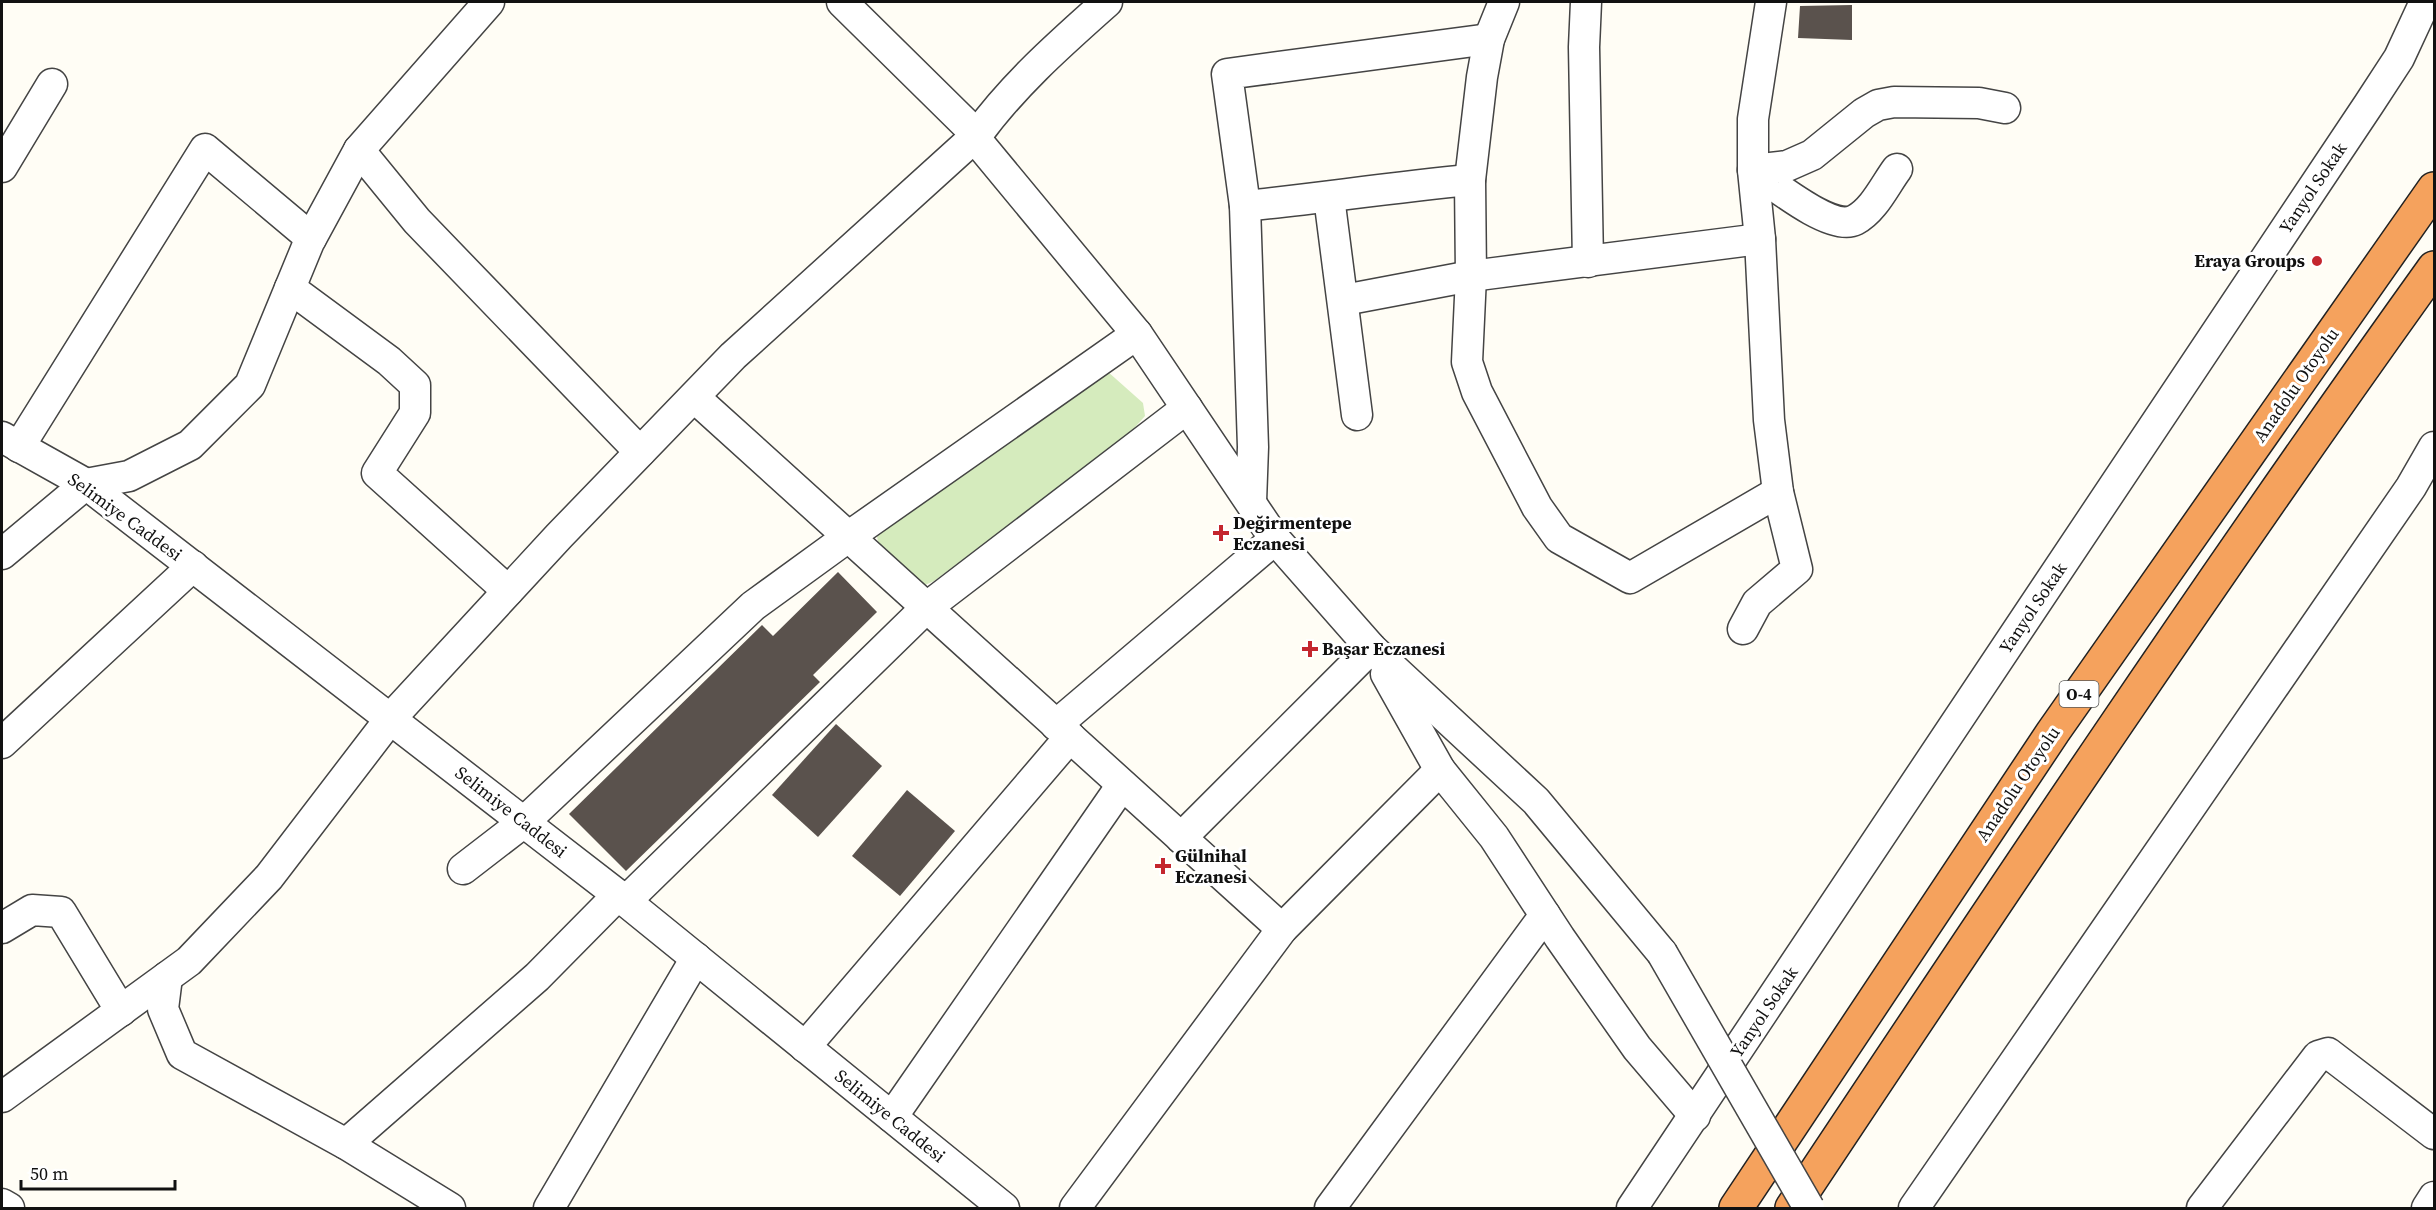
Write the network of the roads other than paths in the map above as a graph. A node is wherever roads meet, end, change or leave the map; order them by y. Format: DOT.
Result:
graph roads {
  1 [pos="489,2"];
  2 [pos="842,2"];
  3 [pos="1107,2"];
  4 [pos="1504,2"];
  5 [pos="1586,2"];
  6 [pos="1771,2"];
  7 [pos="2425,2"];
  8 [pos="1490,39"];
  9 [pos="52,84"];
  10 [pos="2005,108"];
  11 [pos="976,136"];
  12 [pos="359,150"];
  13 [pos="2,167"];
  14 [pos="1897,169"];
  15 [pos="1753,170"];
  16 [pos="1470,180"];
  17 [pos="2434,189"];
  18 [pos="1329,197"];
  19 [pos="1245,206"];
  20 [pos="311,238"];
  21 [pos="1760,239"];
  22 [pos="1588,262"];
  23 [pos="2434,268"];
  24 [pos="1471,276"];
  25 [pos="290,288"];
  26 [pos="1344,300"];
  27 [pos="1137,334"];
  28 [pos="693,397"];
  29 [pos="1187,408"];
  30 [pos="1357,415"];
  31 [pos="10,442"];
  32 [pos="2434,447"];
  33 [pos="640,452"];
  34 [pos="86,484"];
  35 [pos="1778,492"];
  36 [pos="1251,502"];
  37 [pos="848,537"];
  38 [pos="1275,539"];
  39 [pos="2,554"];
  40 [pos="193,566"];
  41 [pos="508,591"];
  42 [pos="926,608"];
  43 [pos="1743,629"];
  44 [pos="1371,648"];
  45 [pos="390,719"];
  46 [pos="1063,731"];
  47 [pos="2,743"];
  48 [pos="1440,770"];
  49 [pos="1122,785"];
  50 [pos="524,822"];
  51 [pos="1181,838"];
  52 [pos="463,869"];
  53 [pos="622,898"];
  54 [pos="1545,915"];
  55 [pos="2,928"];
  56 [pos="1282,929"];
  57 [pos="696,958"];
  58 [pos="167,977"];
  59 [pos="121,1011"];
  60 [pos="805,1047"];
  61 [pos="2,1097"];
  62 [pos="1695,1116"];
  63 [pos="892,1117"];
  64 [pos="2434,1134"];
  65 [pos="346,1144"];
  66 [pos="2434,1197"];
  67 [pos="2,1204"];
  68 [pos="9,1209"];
  69 [pos="450,1209"];
  70 [pos="549,1209"];
  71 [pos="1004,1209"];
  72 [pos="1075,1209"];
  73 [pos="1330,1209"];
  74 [pos="1632,1209"];
  75 [pos="1736,1209"];
  76 [pos="1792,1209"];
  77 [pos="1809,1209"];
  78 [pos="1914,1209"];
  79 [pos="2202,1209"];
  80 [pos="2427,1209"];
  1 -- 12 [label="street"];
  2 -- 11 [label="street"];
  3 -- 11 [label="street"];
  4 -- 8 [label="street"];
  5 -- 22 [label="street"];
  6 -- 15 [label="street"];
  7 -- 62 [label="street, Yanyol Sokak"];
  8 -- 16 [label="street"];
  8 -- 19 [label="street"];
  9 -- 13 [label="street"];
  10 -- 15 [label="street"];
  11 -- 27 [label="street"];
  11 -- 28 [label="street"];
  12 -- 20 [label="street"];
  12 -- 33 [label="street"];
  14 -- 15 [label="street"];
  15 -- 21 [label="street"];
  16 -- 18 [label="street"];
  16 -- 24 [label="street"];
  17 -- 75 [label="highway, Anadolu Otoyolu / O-4"];
  18 -- 19 [label="street"];
  18 -- 26 [label="street"];
  19 -- 36 [label="street"];
  20 -- 25 [label="street"];
  20 -- 31 [label="street"];
  21 -- 22 [label="street"];
  21 -- 35 [label="street"];
  22 -- 24 [label="street"];
  23 -- 76 [label="highway, O-4"];
  24 -- 26 [label="street"];
  24 -- 35 [label="street"];
  25 -- 34 [label="street"];
  25 -- 41 [label="street"];
  26 -- 30 [label="street"];
  27 -- 29 [label="street"];
  27 -- 37 [label="street"];
  28 -- 33 [label="street"];
  28 -- 37 [label="street"];
  29 -- 36 [label="street"];
  29 -- 42 [label="street"];
  31 -- 34 [label="street, Selimiye Caddesi"];
  32 -- 78 [label="street"];
  33 -- 41 [label="street"];
  34 -- 39 [label="street"];
  34 -- 40 [label="street, Selimiye Caddesi"];
  35 -- 43 [label="street"];
  36 -- 38 [label="street"];
  37 -- 42 [label="street"];
  37 -- 50 [label="street"];
  38 -- 44 [label="street"];
  38 -- 46 [label="street"];
  40 -- 45 [label="street, Selimiye Caddesi"];
  40 -- 47 [label="street"];
  41 -- 45 [label="street"];
  42 -- 46 [label="street"];
  42 -- 53 [label="street"];
  44 -- 48 [label="street"];
  44 -- 51 [label="street"];
  44 -- 77 [label="street, bridge"];
  45 -- 50 [label="street, Selimiye Caddesi"];
  45 -- 58 [label="street"];
  46 -- 49 [label="street"];
  46 -- 60 [label="street"];
  48 -- 54 [label="street"];
  48 -- 56 [label="street"];
  49 -- 51 [label="street"];
  49 -- 63 [label="street"];
  50 -- 52 [label="street"];
  50 -- 53 [label="street, Selimiye Caddesi"];
  51 -- 56 [label="street"];
  53 -- 57 [label="street, Selimiye Caddesi"];
  53 -- 65 [label="street"];
  54 -- 62 [label="street"];
  54 -- 73 [label="street"];
  55 -- 59 [label="street"];
  56 -- 72 [label="street"];
  57 -- 60 [label="street, Selimiye Caddesi"];
  57 -- 70 [label="street"];
  58 -- 59 [label="street"];
  58 -- 65 [label="street"];
  59 -- 61 [label="street"];
  60 -- 63 [label="street, Selimiye Caddesi"];
  62 -- 74 [label="street, Yanyol Sokak"];
  63 -- 71 [label="street, Selimiye Caddesi"];
  64 -- 79 [label="street"];
  65 -- 69 [label="street"];
  66 -- 80 [label="street"];
  67 -- 68 [label="street"];
}
